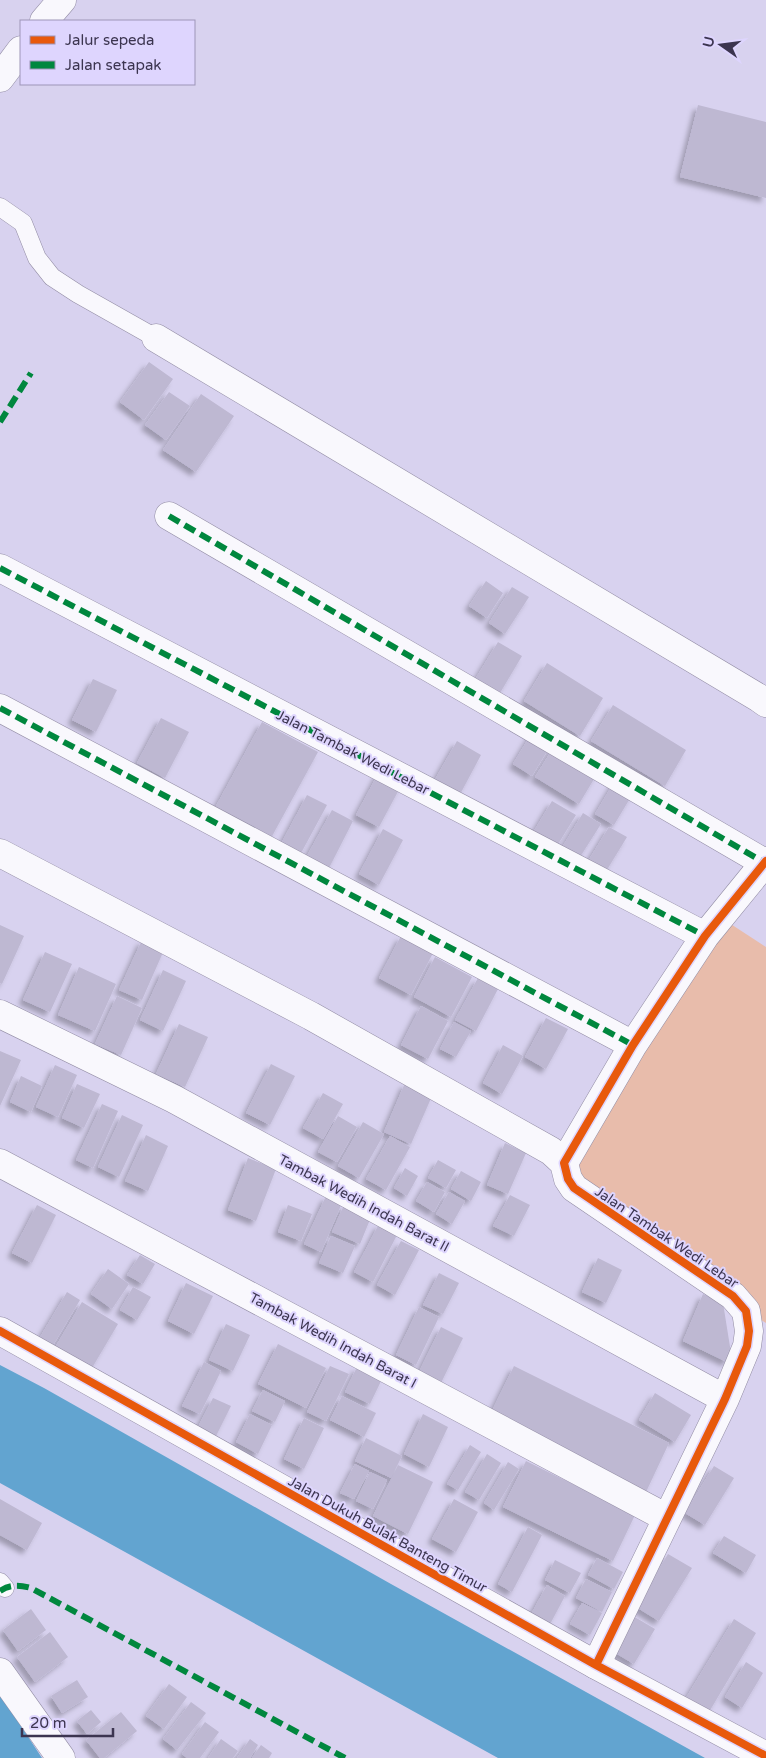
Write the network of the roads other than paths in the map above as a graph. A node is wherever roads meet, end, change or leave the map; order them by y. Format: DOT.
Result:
graph roads {
  1 [pos="62,0"];
  2 [pos="45,20"];
  3 [pos="20,51"];
  4 [pos="0,78"];
  5 [pos="0,207"];
  6 [pos="156,338"];
  7 [pos="169,516"];
  8 [pos="0,568"];
  9 [pos="764,696"];
  10 [pos="0,708"];
  11 [pos="0,853"];
  12 [pos="765,862"];
  13 [pos="705,936"];
  14 [pos="0,1014"];
  15 [pos="632,1045"];
  16 [pos="0,1163"];
  17 [pos="564,1163"];
  18 [pos="0,1331"];
  19 [pos="725,1399"];
  20 [pos="666,1518"];
  21 [pos="596,1665"];
  22 [pos="0,1672"];
  23 [pos="766,1756"];
  24 [pos="62,1758"];
  1 -- 2 [label="street"];
  3 -- 4 [label="street"];
  5 -- 6 [label="lane"];
  6 -- 9 [label="street"];
  7 -- 12 [label="street"];
  8 -- 13 [label="street, Jalan Tambak Wedi Lebar"];
  10 -- 15 [label="street"];
  11 -- 17 [label="street"];
  12 -- 13 [label="street"];
  13 -- 15 [label="street"];
  14 -- 19 [label="street, Tambak Wedih Indah Barat II"];
  15 -- 17 [label="street"];
  16 -- 20 [label="street, Tambak Wedih Indah Barat I"];
  17 -- 19 [label="street, Jalan Tambak Wedi Lebar"];
  18 -- 21 [label="street, Jalan Dukuh Bulak Banteng Timur"];
  19 -- 20 [label="street, Jalan Tambak Wedi Lebar"];
  20 -- 21 [label="street, Jalan Tambak Wedi Lebar"];
  21 -- 23 [label="street, Jalan Dukuh Bulak Banteng Timur"];
  22 -- 24 [label="street"];
}
